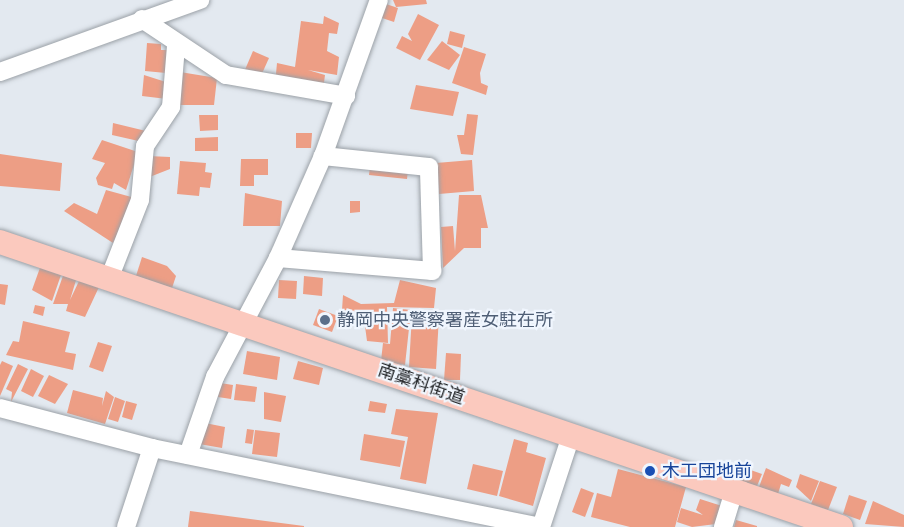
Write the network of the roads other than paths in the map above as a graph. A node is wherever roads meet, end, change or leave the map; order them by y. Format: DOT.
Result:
graph roads {
  1 [pos="200,0"];
  2 [pos="379,0"];
  3 [pos="142,19"];
  4 [pos="176,46"];
  5 [pos="0,72"];
  6 [pos="346,96"];
  7 [pos="323,156"];
  8 [pos="0,242"];
  9 [pos="279,258"];
  10 [pos="109,279"];
  11 [pos="246,323"];
  12 [pos="0,408"];
  13 [pos="571,436"];
  14 [pos="152,448"];
  15 [pos="188,455"];
  16 [pos="734,491"];
  17 [pos="126,527"];
  18 [pos="723,527"];
  19 [pos="841,527"];
  1 -- 3 [label="street"];
  2 -- 6 [label="street"];
  3 -- 4 [label="street"];
  3 -- 5 [label="street"];
  4 -- 6 [label="street"];
  4 -- 10 [label="street"];
  6 -- 7 [label="street"];
  7 -- 9 [label="street"];
  7 -- 9 [label="street"];
  8 -- 10 [label="main road, 南藁科街道"];
  9 -- 11 [label="street"];
  10 -- 11 [label="main road, 南藁科街道"];
  11 -- 13 [label="main road, 南藁科街道"];
  11 -- 15 [label="street"];
  12 -- 14 [label="street"];
  13 -- 15 [label="street"];
  13 -- 16 [label="main road, 南藁科街道"];
  14 -- 15 [label="street"];
  14 -- 17 [label="street"];
  16 -- 18 [label="street"];
  16 -- 19 [label="main road, 南藁科街道"];
}
